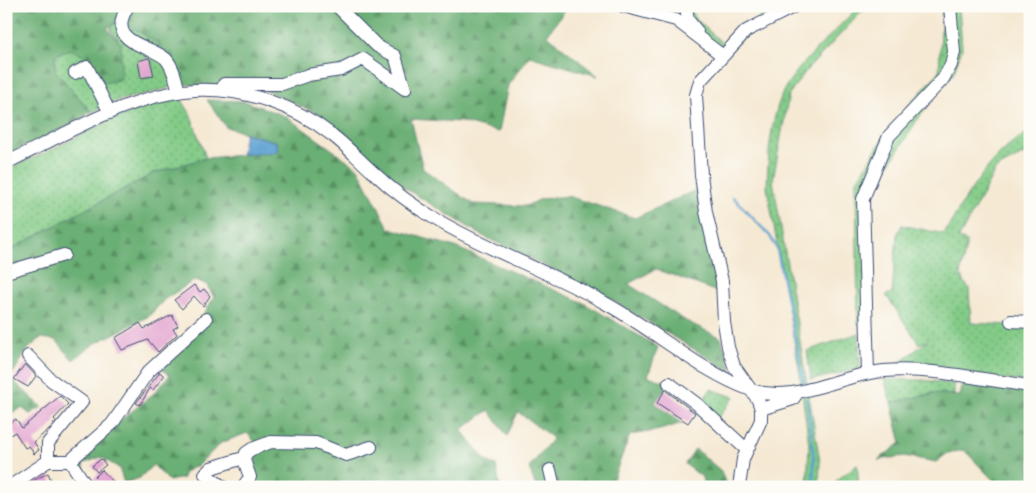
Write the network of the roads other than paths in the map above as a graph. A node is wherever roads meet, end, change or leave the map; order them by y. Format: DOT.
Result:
graph roads {
  1 [pos="337,6"];
  2 [pos="623,6"];
  3 [pos="686,6"];
  4 [pos="795,6"];
  5 [pos="950,6"];
  6 [pos="125,8"];
  7 [pos="710,46"];
  8 [pos="724,56"];
  9 [pos="75,73"];
  10 [pos="198,90"];
  11 [pos="178,92"];
  12 [pos="110,113"];
  13 [pos="6,163"];
  14 [pos="64,255"];
  15 [pos="6,272"];
  16 [pos="206,319"];
  17 [pos="1011,321"];
  18 [pos="1030,322"];
  19 [pos="28,356"];
  20 [pos="868,373"];
  21 [pos="669,383"];
  22 [pos="1030,386"];
  23 [pos="751,390"];
  24 [pos="798,392"];
  25 [pos="762,409"];
  26 [pos="372,447"];
  27 [pos="747,450"];
  28 [pos="244,460"];
  29 [pos="48,461"];
  30 [pos="70,462"];
  31 [pos="550,470"];
  32 [pos="9,487"];
  33 [pos="87,487"];
  34 [pos="223,487"];
  35 [pos="243,487"];
  36 [pos="554,487"];
  37 [pos="739,487"];
  1 -- 10 [label="street"];
  2 -- 7 [label="street"];
  3 -- 7 [label="street"];
  4 -- 8 [label="street"];
  5 -- 20 [label="street"];
  6 -- 11 [label="street"];
  7 -- 8 [label="street"];
  8 -- 23 [label="street"];
  9 -- 12 [label="street"];
  10 -- 11 [label="street"];
  10 -- 23 [label="street"];
  11 -- 12 [label="street"];
  12 -- 13 [label="street"];
  14 -- 15 [label="street"];
  16 -- 30 [label="street"];
  17 -- 18 [label="street"];
  19 -- 29 [label="street"];
  20 -- 22 [label="street"];
  20 -- 24 [label="street"];
  21 -- 27 [label="street"];
  23 -- 24 [label="street"];
  23 -- 25 [label="street"];
  24 -- 25 [label="street"];
  25 -- 27 [label="street"];
  26 -- 28 [label="street"];
  27 -- 37 [label="street"];
  28 -- 34 [label="street"];
  28 -- 35 [label="street"];
  29 -- 30 [label="street"];
  29 -- 32 [label="street"];
  30 -- 33 [label="street"];
  31 -- 36 [label="street"];
}
